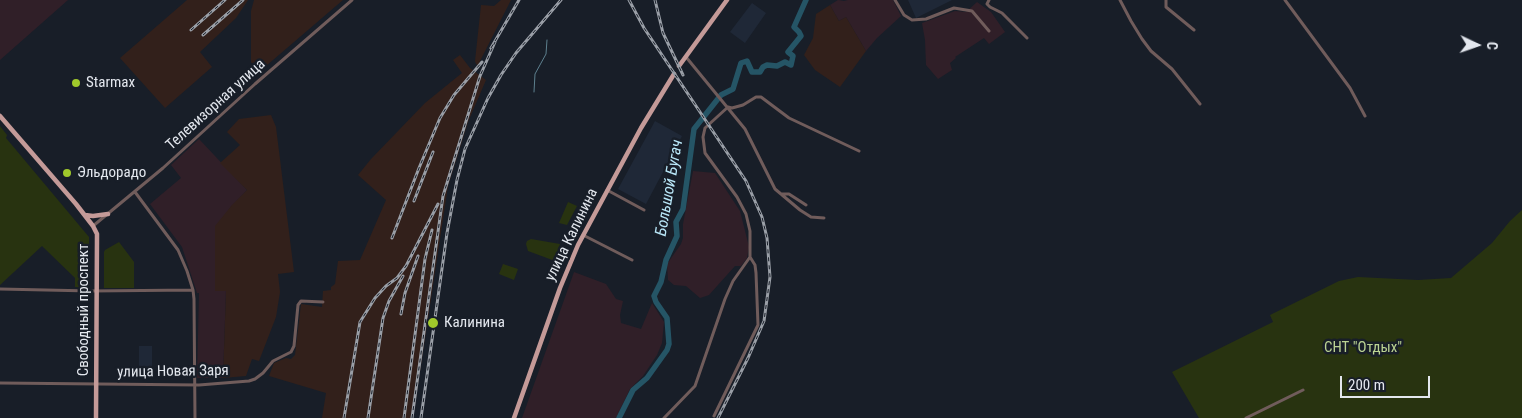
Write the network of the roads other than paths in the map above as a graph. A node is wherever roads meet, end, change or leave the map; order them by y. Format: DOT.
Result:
graph roads {
  1 [pos="352,0"];
  2 [pos="727,0"];
  3 [pos="895,0"];
  4 [pos="989,0"];
  5 [pos="1120,0"];
  6 [pos="1166,0"];
  7 [pos="1285,0"];
  8 [pos="1194,30"];
  9 [pos="989,31"];
  10 [pos="1026,38"];
  11 [pos="686,57"];
  12 [pos="1200,104"];
  13 [pos="728,106"];
  14 [pos="0,116"];
  15 [pos="1365,116"];
  16 [pos="859,151"];
  17 [pos="608,190"];
  18 [pos="135,192"];
  19 [pos="780,194"];
  20 [pos="806,205"];
  21 [pos="644,210"];
  22 [pos="108,214"];
  23 [pos="84,215"];
  24 [pos="824,218"];
  25 [pos="93,226"];
  26 [pos="583,235"];
  27 [pos="750,257"];
  28 [pos="632,260"];
  29 [pos="0,289"];
  30 [pos="97,290"];
  31 [pos="193,290"];
  32 [pos="323,302"];
  33 [pos="0,383"];
  34 [pos="97,384"];
  35 [pos="194,385"];
  36 [pos="1303,390"];
  37 [pos="714,416"];
  38 [pos="96,418"];
  39 [pos="195,418"];
  40 [pos="514,418"];
  41 [pos="664,418"];
  42 [pos="1246,418"];
  1 -- 18 [label="street, Телевизорная улица"];
  2 -- 11 [label="main road, улица Калинина"];
  3 -- 9 [label="street"];
  4 -- 10 [label="street"];
  5 -- 12 [label="street"];
  6 -- 8 [label="street"];
  7 -- 15 [label="street"];
  11 -- 13 [label="street"];
  11 -- 17 [label="main road, улица Калинина"];
  13 -- 16 [label="street"];
  13 -- 19 [label="street"];
  13 -- 27 [label="street"];
  14 -- 23 [label="main road, Свободный проспект"];
  17 -- 21 [label="street"];
  17 -- 26 [label="main road, улица Калинина"];
  18 -- 22 [label="street, Телевизорная улица"];
  18 -- 31 [label="street"];
  19 -- 20 [label="street"];
  19 -- 24 [label="street"];
  22 -- 23 [label="main road"];
  22 -- 25 [label="street, Телевизорная улица"];
  23 -- 25 [label="main road, Свободный проспект"];
  25 -- 30 [label="main road, Свободный проспект"];
  26 -- 28 [label="street"];
  26 -- 40 [label="main road, улица Калинина"];
  27 -- 37 [label="street"];
  27 -- 41 [label="street"];
  29 -- 30 [label="street"];
  30 -- 31 [label="street"];
  30 -- 34 [label="main road, Свободный проспект"];
  31 -- 35 [label="street"];
  32 -- 35 [label="street, улица Новая Заря"];
  33 -- 34 [label="street, улица Новая Заря"];
  34 -- 35 [label="street, улица Новая Заря"];
  34 -- 38 [label="main road, Свободный проспект"];
  35 -- 39 [label="street"];
  36 -- 42 [label="street"];
}
